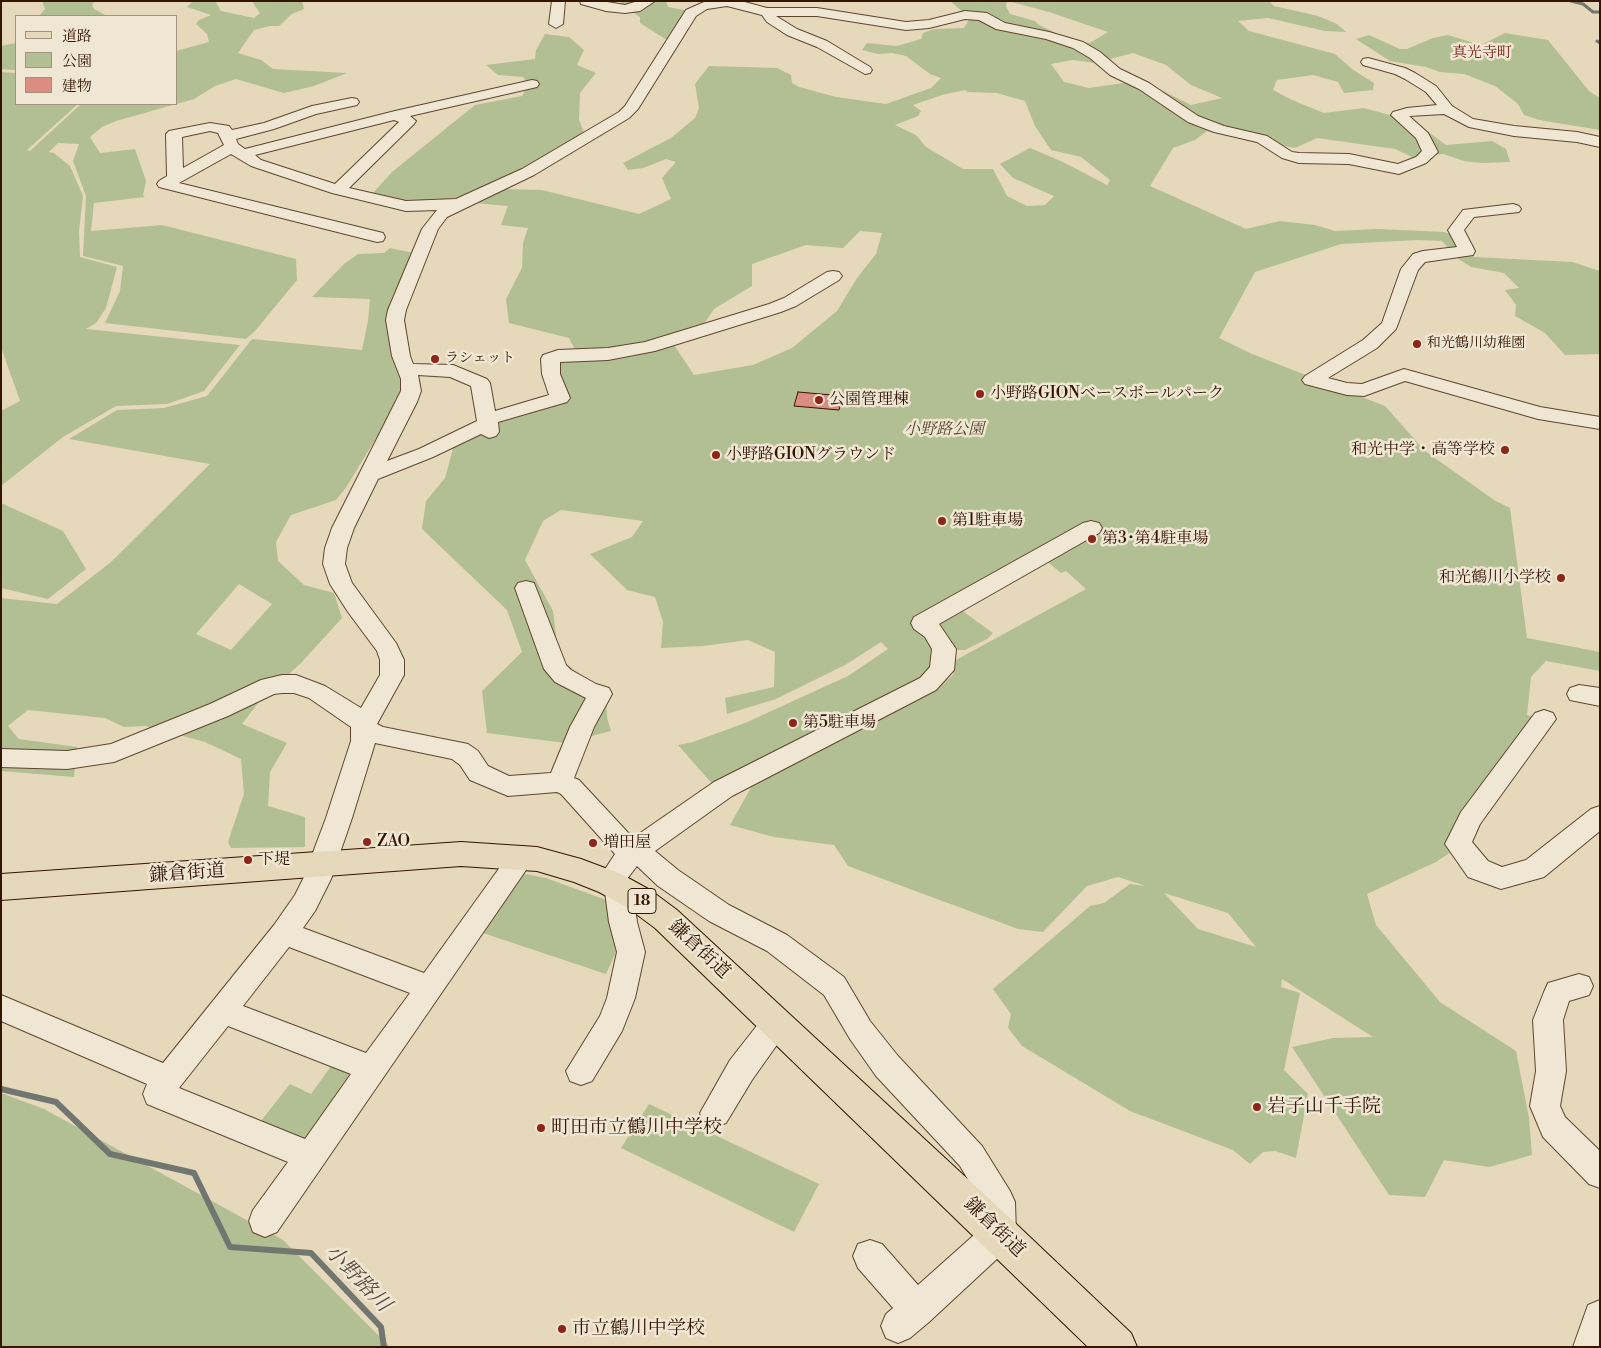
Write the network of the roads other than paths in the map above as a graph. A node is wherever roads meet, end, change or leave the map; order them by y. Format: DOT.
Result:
graph roads {
  1 [pos="559,1"];
  2 [pos="586,1"];
  3 [pos="649,1"];
  4 [pos="784,1"];
  5 [pos="723,2"];
  6 [pos="765,12"];
  7 [pos="556,24"];
  8 [pos="1368,62"];
  9 [pos="865,70"];
  10 [pos="532,84"];
  11 [pos="352,102"];
  12 [pos="1447,109"];
  13 [pos="395,115"];
  14 [pos="1600,142"];
  15 [pos="234,146"];
  16 [pos="175,178"];
  17 [pos="338,190"];
  18 [pos="459,204"];
  19 [pos="1513,208"];
  20 [pos="377,237"];
  21 [pos="833,276"];
  22 [pos="407,369"];
  23 [pos="1600,423"];
  24 [pos="489,425"];
  25 [pos="369,475"];
  26 [pos="1091,528"];
  27 [pos="526,588"];
  28 [pos="1544,720"];
  29 [pos="363,727"];
  30 [pos="1,758"];
  31 [pos="560,782"];
  32 [pos="1600,816"];
  33 [pos="634,851"];
  34 [pos="522,857"];
  35 [pos="322,864"];
  36 [pos="614,885"];
  37 [pos="1,887"];
  38 [pos="284,933"];
  39 [pos="1579,986"];
  40 [pos="430,988"];
  41 [pos="1,1008"];
  42 [pos="222,1011"];
  43 [pos="776,1023"];
  44 [pos="373,1069"];
  45 [pos="581,1071"];
  46 [pos="168,1079"];
  47 [pos="715,1113"];
  48 [pos="311,1156"];
  49 [pos="1600,1173"];
  50 [pos="265,1221"];
  51 [pos="1000,1234"];
  52 [pos="870,1256"];
  53 [pos="1600,1317"];
  54 [pos="1117,1347"];
  55 [pos="1590,1347"];
  1 -- 7 [label="street"];
  2 -- 3 [label="street"];
  4 -- 6 [label="street"];
  5 -- 6 [label="street"];
  5 -- 18 [label="street"];
  6 -- 9 [label="street"];
  6 -- 12 [label="street"];
  8 -- 12 [label="street"];
  10 -- 13 [label="street"];
  11 -- 15 [label="street"];
  12 -- 14 [label="street"];
  13 -- 15 [label="street"];
  13 -- 17 [label="street"];
  15 -- 16 [label="street"];
  15 -- 16 [label="street"];
  15 -- 17 [label="street"];
  16 -- 20 [label="street"];
  17 -- 18 [label="street"];
  18 -- 22 [label="street"];
  19 -- 23 [label="street"];
  21 -- 24 [label="street"];
  22 -- 24 [label="street"];
  22 -- 25 [label="street"];
  24 -- 25 [label="street"];
  25 -- 29 [label="street"];
  26 -- 33 [label="street"];
  27 -- 31 [label="street"];
  28 -- 32 [label="street"];
  29 -- 30 [label="street"];
  29 -- 31 [label="street"];
  29 -- 35 [label="street"];
  31 -- 33 [label="street"];
  33 -- 36 [label="street"];
  33 -- 51 [label="street"];
  34 -- 35 [label="main road, 鎌倉街道 / 18"];
  34 -- 36 [label="main road, 鎌倉街道 / 18"];
  34 -- 40 [label="street"];
  35 -- 37 [label="main road, 鎌倉街道 / 18"];
  35 -- 38 [label="street"];
  36 -- 43 [label="main road, 鎌倉街道 / 18"];
  36 -- 45 [label="street"];
  38 -- 40 [label="street"];
  38 -- 42 [label="street"];
  39 -- 49 [label="street"];
  40 -- 44 [label="street"];
  41 -- 46 [label="street"];
  42 -- 44 [label="street"];
  42 -- 46 [label="street"];
  43 -- 47 [label="street"];
  43 -- 51 [label="main road, 鎌倉街道 / 18"];
  44 -- 48 [label="street"];
  46 -- 48 [label="street"];
  48 -- 50 [label="street"];
  51 -- 52 [label="street"];
  51 -- 54 [label="main road, 鎌倉街道 / 18"];
  53 -- 55 [label="street"];
}
